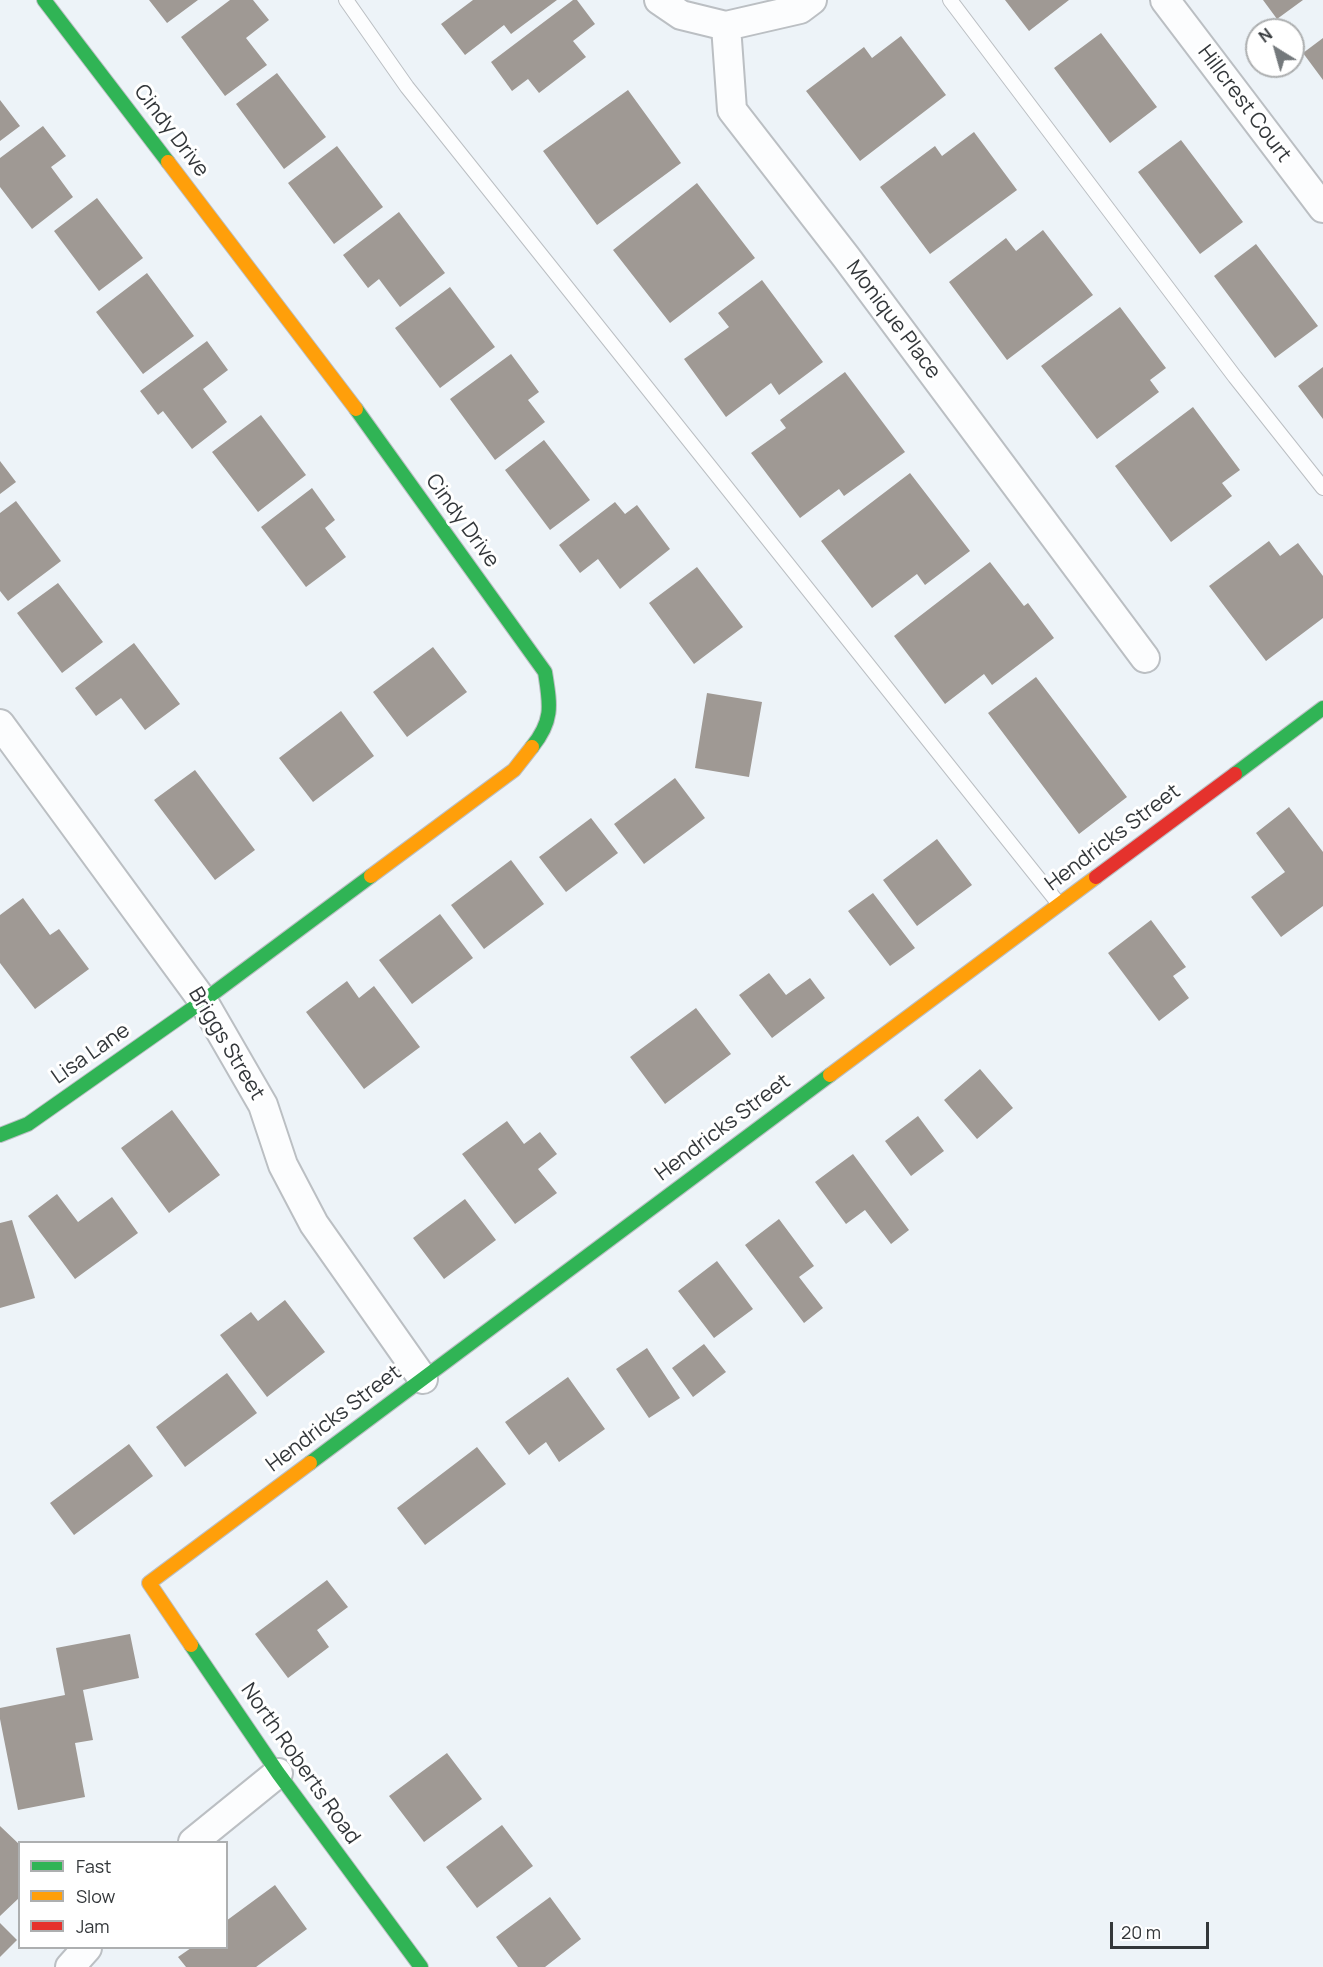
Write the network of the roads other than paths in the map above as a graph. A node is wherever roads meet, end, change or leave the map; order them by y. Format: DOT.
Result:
graph roads {
  1 [pos="44,0"];
  2 [pos="346,0"];
  3 [pos="659,0"];
  4 [pos="812,0"];
  5 [pos="950,0"];
  6 [pos="1165,0"];
  7 [pos="726,26"];
  8 [pos="1323,208"];
  9 [pos="1323,488"];
  10 [pos="1144,658"];
  11 [pos="1323,708"];
  12 [pos="0,724"];
  13 [pos="1059,904"];
  14 [pos="203,1001"];
  15 [pos="0,1135"];
  16 [pos="423,1379"];
  17 [pos="149,1583"];
  18 [pos="278,1773"];
  19 [pos="194,1841"];
  20 [pos="85,1949"];
  21 [pos="70,1967"];
  22 [pos="421,1967"];
  1 -- 14 [label="street, Cindy Drive"];
  2 -- 13 [label="lane"];
  3 -- 7 [label="street"];
  4 -- 7 [label="street"];
  5 -- 9 [label="lane"];
  6 -- 8 [label="street, Hillcrest Court"];
  7 -- 10 [label="street, Monique Place"];
  11 -- 13 [label="street, Hendricks Street"];
  12 -- 14 [label="street, Briggs Street"];
  13 -- 16 [label="street, Hendricks Street"];
  14 -- 15 [label="street, Lisa Lane"];
  14 -- 16 [label="street, Briggs Street"];
  16 -- 17 [label="street, Hendricks Street"];
  17 -- 18 [label="street, North Roberts Road"];
  18 -- 19 [label="street"];
  18 -- 22 [label="street, North Roberts Road"];
  20 -- 21 [label="street"];
}
